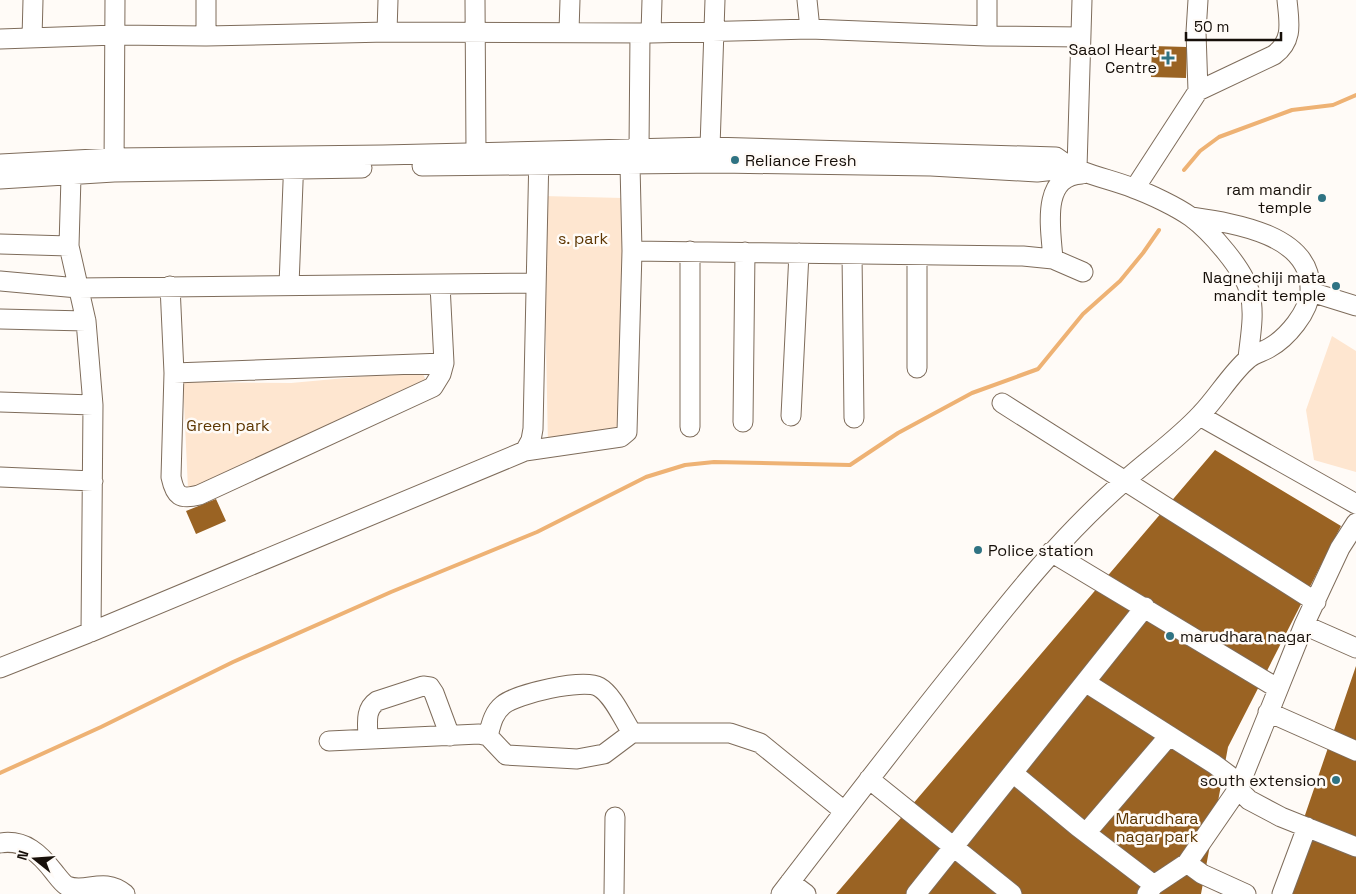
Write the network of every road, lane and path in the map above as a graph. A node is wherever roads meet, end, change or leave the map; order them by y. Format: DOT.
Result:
graph roads {
  1 [pos="33,0"];
  2 [pos="115,0"];
  3 [pos="206,0"];
  4 [pos="388,0"];
  5 [pos="475,0"];
  6 [pos="570,0"];
  7 [pos="652,0"];
  8 [pos="715,0"];
  9 [pos="807,0"];
  10 [pos="986,0"];
  11 [pos="1082,0"];
  12 [pos="1198,0"];
  13 [pos="1287,0"];
  14 [pos="810,29"];
  15 [pos="569,31"];
  16 [pos="387,32"];
  17 [pos="715,32"];
  18 [pos="474,33"];
  19 [pos="646,33"];
  20 [pos="116,35"];
  21 [pos="206,36"];
  22 [pos="987,36"];
  23 [pos="1081,37"];
  24 [pos="32,38"];
  25 [pos="0,39"];
  26 [pos="1198,92"];
  27 [pos="710,147"];
  28 [pos="476,152"];
  29 [pos="635,157"];
  30 [pos="539,159"];
  31 [pos="294,163"];
  32 [pos="0,164"];
  33 [pos="114,165"];
  34 [pos="1078,169"];
  35 [pos="71,177"];
  36 [pos="0,180"];
  37 [pos="1135,188"];
  38 [pos="1190,217"];
  39 [pos="0,244"];
  40 [pos="69,246"];
  41 [pos="632,251"];
  42 [pos="690,252"];
  43 [pos="745,252"];
  44 [pos="799,253"];
  45 [pos="852,254"];
  46 [pos="917,255"];
  47 [pos="1053,259"];
  48 [pos="1083,272"];
  49 [pos="0,281"];
  50 [pos="536,283"];
  51 [pos="289,285"];
  52 [pos="440,285"];
  53 [pos="170,286"];
  54 [pos="78,288"];
  55 [pos="1311,292"];
  56 [pos="1356,306"];
  57 [pos="0,319"];
  58 [pos="86,321"];
  59 [pos="1248,358"];
  60 [pos="444,363"];
  61 [pos="918,368"];
  62 [pos="174,373"];
  63 [pos="0,402"];
  64 [pos="1002,403"];
  65 [pos="93,405"];
  66 [pos="791,416"];
  67 [pos="1200,416"];
  68 [pos="854,418"];
  69 [pos="743,422"];
  70 [pos="690,427"];
  71 [pos="525,451"];
  72 [pos="0,477"];
  73 [pos="1125,480"];
  74 [pos="93,481"];
  75 [pos="1356,504"];
  76 [pos="1356,523"];
  77 [pos="1348,551"];
  78 [pos="1051,552"];
  79 [pos="1316,602"];
  80 [pos="1145,607"];
  81 [pos="1304,625"];
  82 [pos="91,632"];
  83 [pos="1356,648"];
  84 [pos="0,668"];
  85 [pos="1085,682"];
  86 [pos="1277,688"];
  87 [pos="1268,712"];
  88 [pos="632,733"];
  89 [pos="450,736"];
  90 [pos="488,736"];
  91 [pos="1169,736"];
  92 [pos="368,739"];
  93 [pos="329,741"];
  94 [pos="1356,751"];
  95 [pos="1012,773"];
  96 [pos="869,779"];
  97 [pos="1238,789"];
  98 [pos="844,811"];
  99 [pos="615,817"];
  100 [pos="1308,827"];
  101 [pos="1086,833"];
  102 [pos="0,843"];
  103 [pos="954,847"];
  104 [pos="1356,848"];
  105 [pos="1187,863"];
  106 [pos="786,888"];
  107 [pos="1150,890"];
  108 [pos="125,894"];
  109 [pos="614,894"];
  110 [pos="806,894"];
  111 [pos="916,894"];
  112 [pos="1010,894"];
  113 [pos="1246,894"];
  114 [pos="1282,894"];
  1 -- 24 [label="street"];
  2 -- 20 [label="street"];
  3 -- 21 [label="street"];
  4 -- 16 [label="street"];
  5 -- 18 [label="street"];
  6 -- 15 [label="street"];
  7 -- 19 [label="street"];
  8 -- 17 [label="street"];
  9 -- 14 [label="street"];
  10 -- 22 [label="street"];
  11 -- 23 [label="street"];
  12 -- 26 [label="street"];
  13 -- 26 [label="street"];
  14 -- 17 [label="street"];
  14 -- 22 [label="street"];
  15 -- 18 [label="street"];
  15 -- 19 [label="street"];
  16 -- 18 [label="street"];
  16 -- 21 [label="street"];
  17 -- 19 [label="street"];
  17 -- 27 [label="street"];
  18 -- 28 [label="street"];
  19 -- 29 [label="street"];
  20 -- 21 [label="street"];
  20 -- 24 [label="street"];
  20 -- 33 [label="street"];
  22 -- 23 [label="street"];
  23 -- 34 [label="street"];
  24 -- 25 [label="street"];
  26 -- 37 [label="street"];
  27 -- 29 [label="street"];
  27 -- 34 [label="street"];
  28 -- 30 [label="street"];
  28 -- 31 [label="street"];
  29 -- 30 [label="street"];
  29 -- 34 [label="street"];
  29 -- 41 [label="street"];
  30 -- 31 [label="street"];
  30 -- 50 [label="street"];
  31 -- 33 [label="street"];
  31 -- 51 [label="street"];
  32 -- 33 [label="street"];
  33 -- 35 [label="street"];
  34 -- 37 [label="street"];
  34 -- 47 [label="street"];
  35 -- 36 [label="street"];
  35 -- 40 [label="street"];
  37 -- 38 [label="street"];
  38 -- 55 [label="street"];
  38 -- 59 [label="street"];
  39 -- 40 [label="street"];
  40 -- 54 [label="street"];
  41 -- 42 [label="street"];
  41 -- 71 [label="street"];
  42 -- 43 [label="street"];
  42 -- 70 [label="street"];
  43 -- 44 [label="street"];
  43 -- 69 [label="street"];
  44 -- 45 [label="street"];
  44 -- 66 [label="street"];
  45 -- 46 [label="street"];
  45 -- 68 [label="street"];
  46 -- 47 [label="street"];
  46 -- 61 [label="street"];
  47 -- 48 [label="street"];
  49 -- 54 [label="street"];
  50 -- 52 [label="street"];
  50 -- 71 [label="street"];
  51 -- 52 [label="street"];
  51 -- 53 [label="street"];
  52 -- 60 [label="street"];
  53 -- 54 [label="street"];
  53 -- 62 [label="street"];
  54 -- 58 [label="street"];
  55 -- 56 [label="street"];
  55 -- 59 [label="street"];
  57 -- 58 [label="street"];
  58 -- 65 [label="street"];
  59 -- 67 [label="street"];
  60 -- 62 [label="street"];
  60 -- 62 [label="street"];
  63 -- 65 [label="street"];
  64 -- 73 [label="street"];
  65 -- 74 [label="street"];
  67 -- 73 [label="street"];
  67 -- 75 [label="street"];
  71 -- 82 [label="street"];
  72 -- 74 [label="street"];
  73 -- 78 [label="street"];
  73 -- 79 [label="street"];
  74 -- 82 [label="street"];
  76 -- 77 [label="street"];
  77 -- 79 [label="street"];
  78 -- 80 [label="street"];
  78 -- 96 [label="street"];
  79 -- 81 [label="street"];
  80 -- 85 [label="street"];
  80 -- 86 [label="street"];
  81 -- 83 [label="street"];
  81 -- 86 [label="street"];
  82 -- 84 [label="street"];
  85 -- 91 [label="street"];
  85 -- 95 [label="street"];
  86 -- 87 [label="street"];
  87 -- 94 [label="street"];
  87 -- 97 [label="street"];
  88 -- 90 [label="street"];
  88 -- 90 [label="street"];
  88 -- 98 [label="street"];
  89 -- 90 [label="street"];
  89 -- 92 [label="street"];
  89 -- 92 [label="street"];
  91 -- 97 [label="street"];
  91 -- 101 [label="street"];
  92 -- 93 [label="street"];
  95 -- 101 [label="street"];
  95 -- 103 [label="street"];
  96 -- 98 [label="street"];
  96 -- 103 [label="street"];
  97 -- 100 [label="street"];
  97 -- 105 [label="street"];
  98 -- 106 [label="street"];
  99 -- 109 [label="street"];
  100 -- 104 [label="street"];
  100 -- 114 [label="street"];
  101 -- 107 [label="street"];
  102 -- 108 [label="street"];
  103 -- 111 [label="street"];
  103 -- 112 [label="street"];
  105 -- 107 [label="street"];
  105 -- 113 [label="street"];
  106 -- 110 [label="street"];
}
